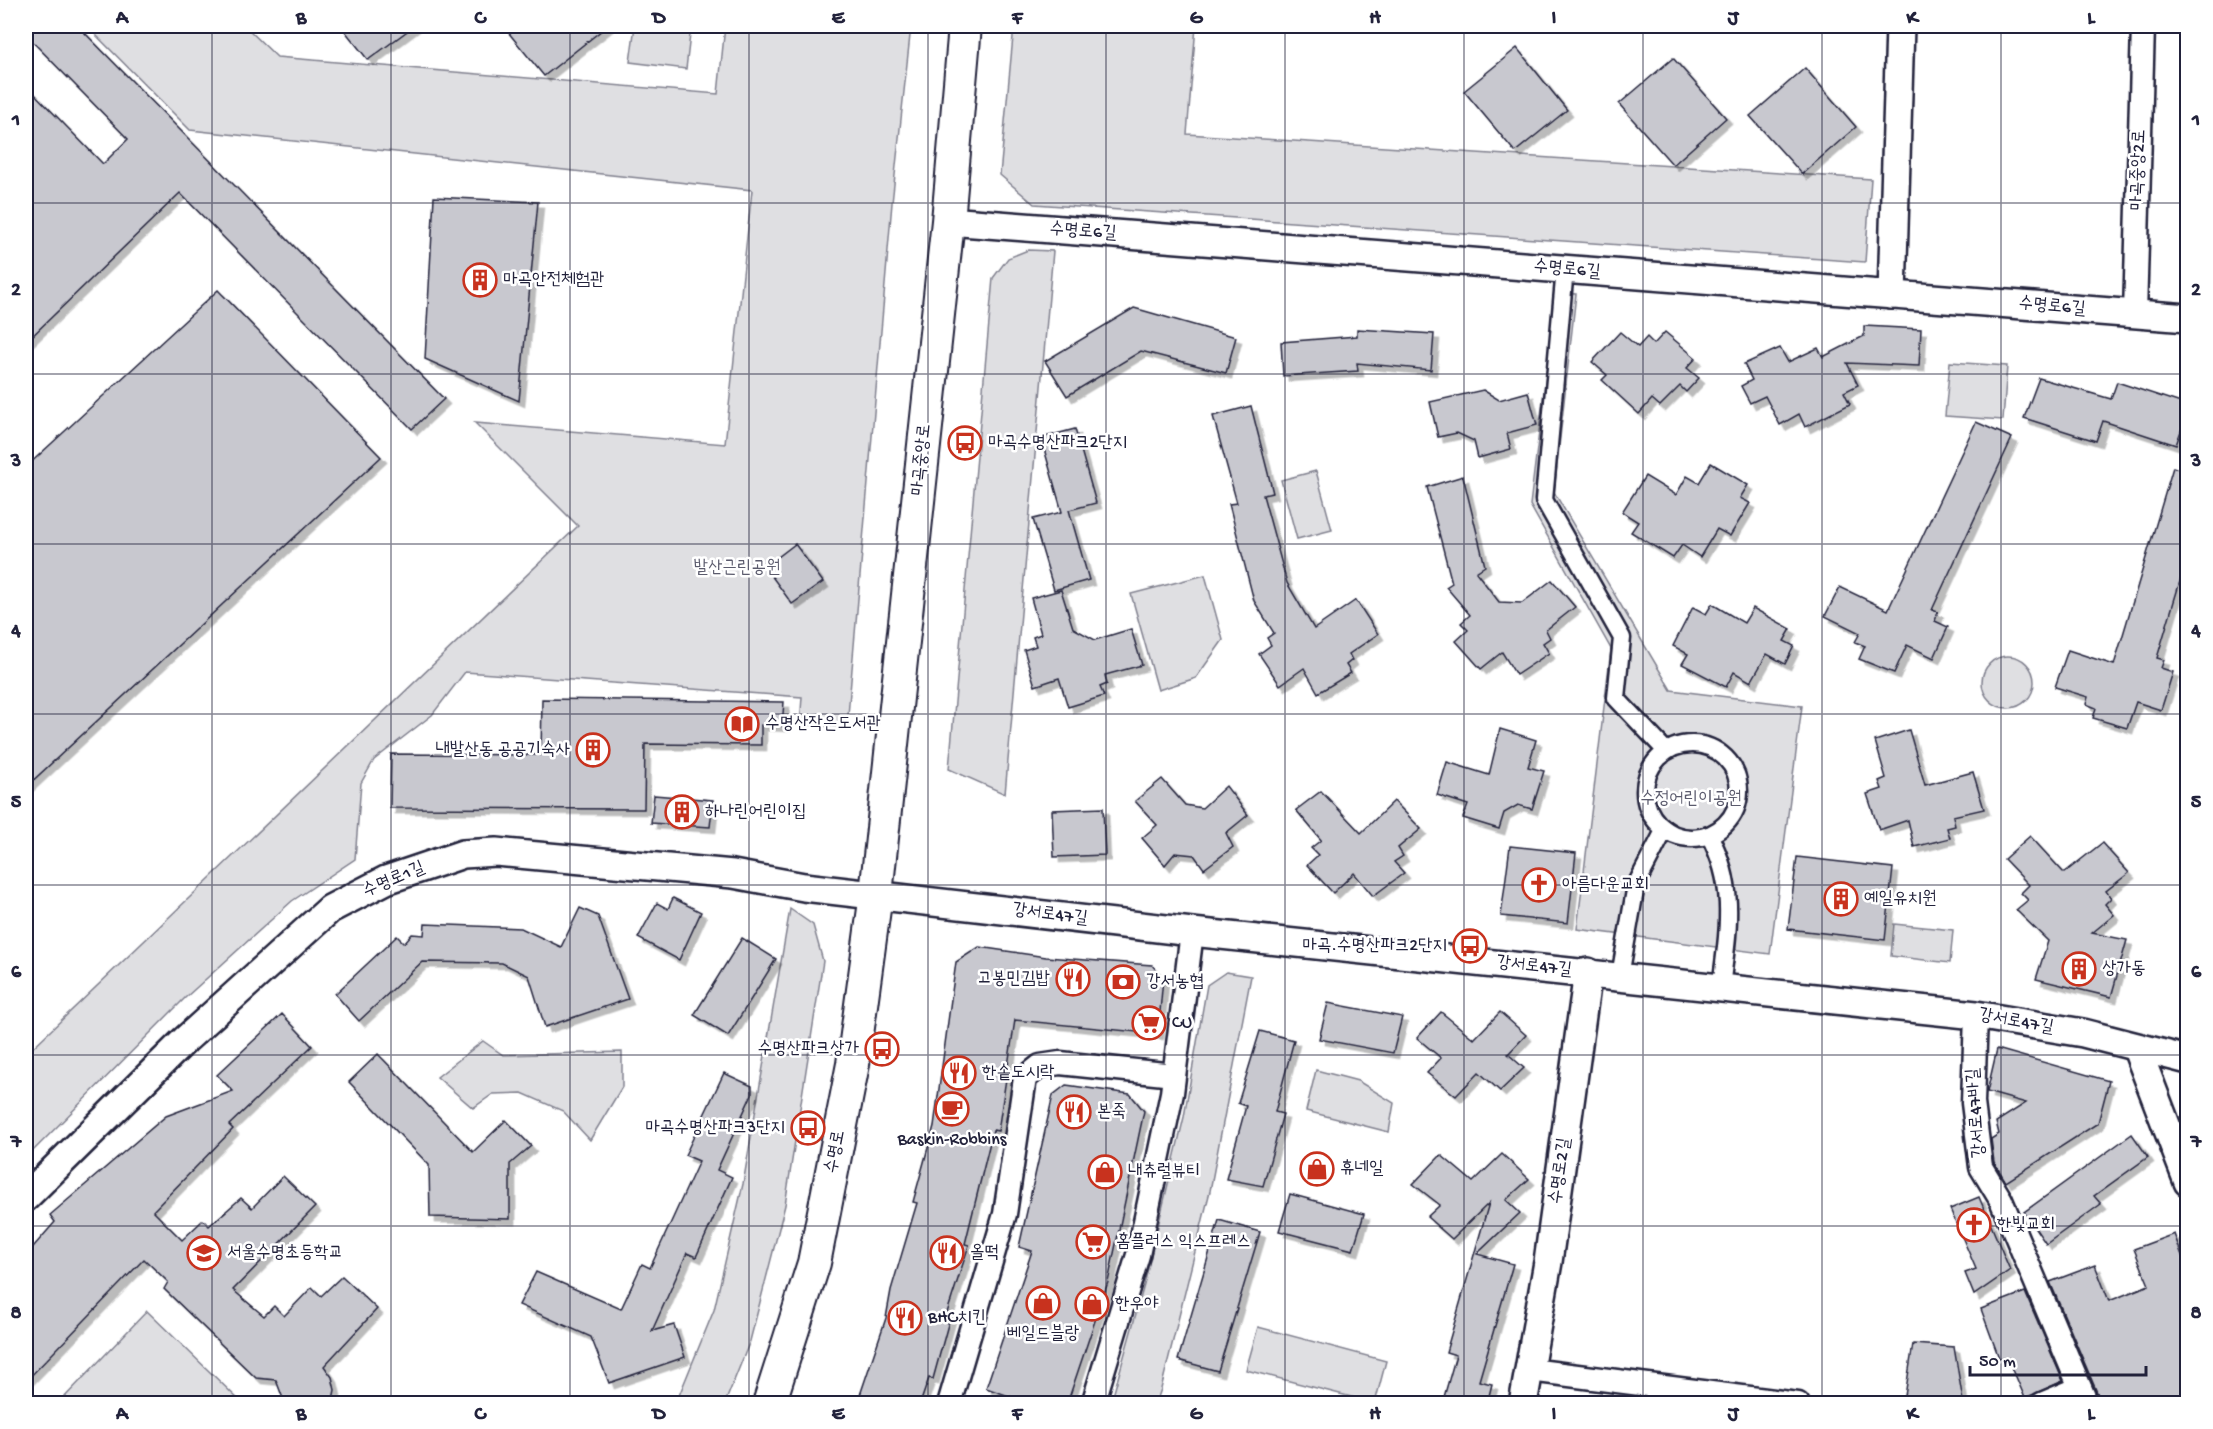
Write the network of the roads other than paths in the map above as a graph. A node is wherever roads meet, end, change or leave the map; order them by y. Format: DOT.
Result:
graph roads {
  1 [pos="965,26"];
  2 [pos="1900,26"];
  3 [pos="2143,26"];
  4 [pos="948,221"];
  5 [pos="1565,269"];
  6 [pos="1892,295"];
  7 [pos="2135,314"];
  8 [pos="2187,318"];
  9 [pos="1666,751"];
  10 [pos="1665,829"];
  11 [pos="1709,835"];
  12 [pos="876,894"];
  13 [pos="1192,932"];
  14 [pos="1588,972"];
  15 [pos="1620,976"];
  16 [pos="1721,987"];
  17 [pos="1976,1015"];
  18 [pos="2137,1049"];
  19 [pos="2187,1060"];
  20 [pos="1174,1075"];
  21 [pos="2187,1182"];
  22 [pos="26,1197"];
  23 [pos="1530,1370"];
  24 [pos="2084,1396"];
  25 [pos="769,1404"];
  26 [pos="949,1404"];
  27 [pos="1092,1404"];
  28 [pos="1523,1404"];
  29 [pos="1798,1404"];
  30 [pos="2042,1404"];
  1 -- 4 [label="main road, 마곡중앙로"];
  2 -- 6 [label="street"];
  3 -- 7 [label="street, 마곡중앙2로"];
  4 -- 5 [label="street, 수명로6길"];
  4 -- 12 [label="main road, 마곡중앙로"];
  5 -- 6 [label="street, 수명로6길"];
  5 -- 9 [label="street"];
  6 -- 7 [label="street, 수명로6길"];
  7 -- 8 [label="street, 수명로6길"];
  9 -- 10 [label="street"];
  9 -- 11 [label="street"];
  10 -- 11 [label="street"];
  10 -- 15 [label="street"];
  11 -- 16 [label="street"];
  12 -- 13 [label="street, 강서로47길"];
  12 -- 22 [label="street, 수명로1길"];
  12 -- 25 [label="main road, 수명로"];
  13 -- 14 [label="street, 강서로47길"];
  13 -- 20 [label="street"];
  14 -- 15 [label="street, 강서로47길"];
  14 -- 23 [label="street, 수명로2길"];
  15 -- 16 [label="street, 강서로47길"];
  16 -- 17 [label="street, 강서로47길"];
  17 -- 18 [label="street, 강서로47길"];
  17 -- 24 [label="street, 강서로47바길"];
  18 -- 19 [label="street, 강서로47길"];
  18 -- 21 [label="street"];
  20 -- 26 [label="street"];
  20 -- 27 [label="street"];
  23 -- 28 [label="street, 수명로2길"];
  23 -- 29 [label="street"];
  24 -- 30 [label="street"];
}
